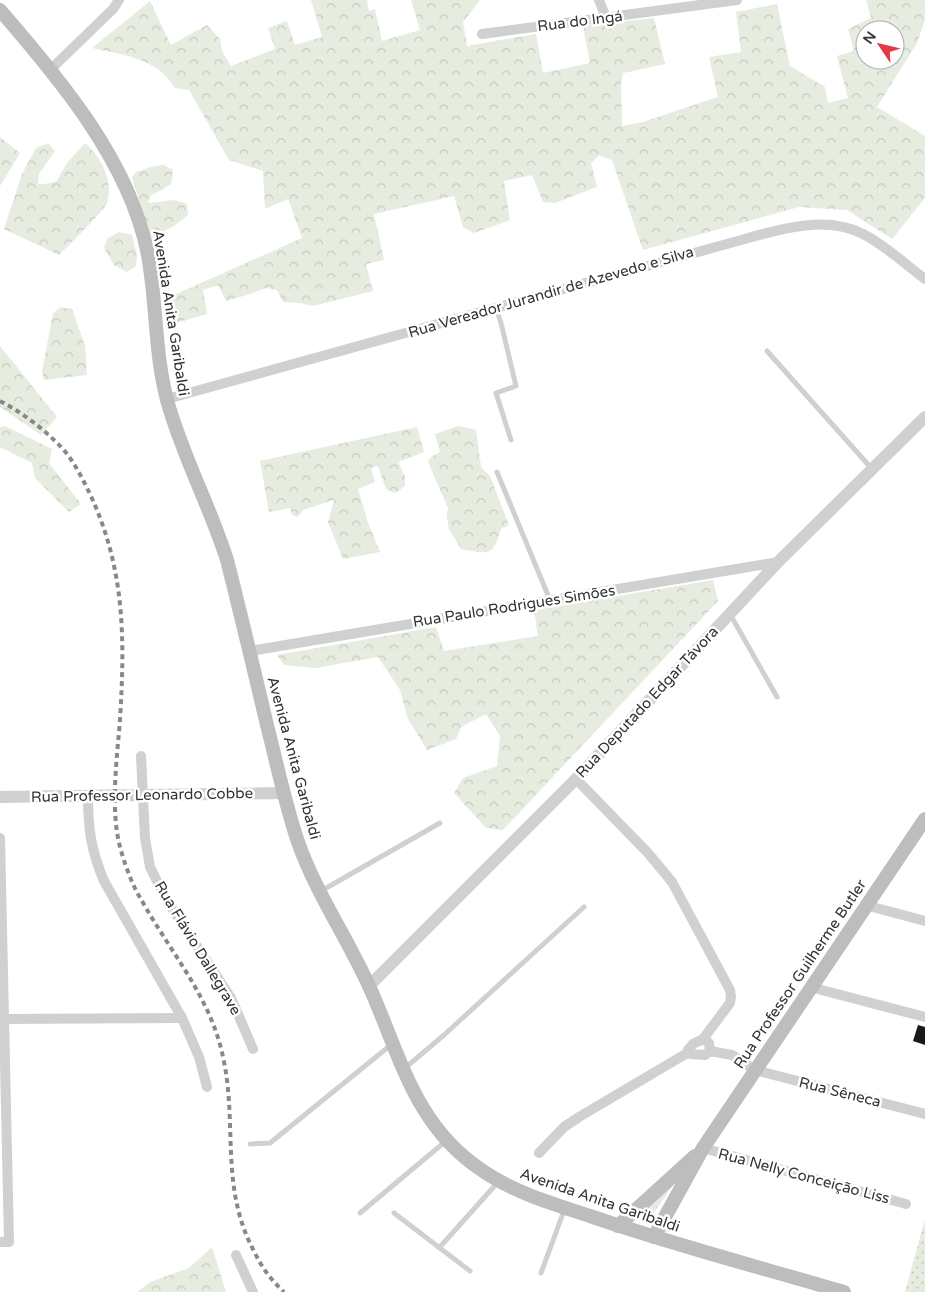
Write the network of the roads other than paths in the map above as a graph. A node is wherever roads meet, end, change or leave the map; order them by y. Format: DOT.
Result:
graph roads {
  1 [pos="119,0"];
  2 [pos="129,0"];
  3 [pos="599,0"];
  4 [pos="738,0"];
  5 [pos="113,9"];
  6 [pos="0,10"];
  7 [pos="606,18"];
  8 [pos="482,34"];
  9 [pos="50,70"];
  10 [pos="925,279"];
  11 [pos="496,308"];
  12 [pos="766,351"];
  13 [pos="167,399"];
  14 [pos="925,417"];
  15 [pos="511,440"];
  16 [pos="872,469"];
  17 [pos="497,472"];
  18 [pos="778,562"];
  19 [pos="550,600"];
  20 [pos="730,613"];
  21 [pos="250,650"];
  22 [pos="777,697"];
  23 [pos="140,756"];
  24 [pos="576,779"];
  25 [pos="284,793"];
  26 [pos="143,795"];
  27 [pos="88,796"];
  28 [pos="0,797"];
  29 [pos="925,819"];
  30 [pos="440,823"];
  31 [pos="0,838"];
  32 [pos="321,892"];
  33 [pos="865,905"];
  34 [pos="584,908"];
  35 [pos="925,921"];
  36 [pos="369,986"];
  37 [pos="810,987"];
  38 [pos="925,1017"];
  39 [pos="182,1018"];
  40 [pos="2,1019"];
  41 [pos="703,1039"];
  42 [pos="392,1044"];
  43 [pos="253,1049"];
  44 [pos="710,1051"];
  45 [pos="689,1052"];
  46 [pos="402,1070"];
  47 [pos="755,1070"];
  48 [pos="207,1087"];
  49 [pos="925,1114"];
  50 [pos="447,1141"];
  51 [pos="250,1144"];
  52 [pos="703,1148"];
  53 [pos="539,1153"];
  54 [pos="500,1181"];
  55 [pos="906,1204"];
  56 [pos="565,1208"];
  57 [pos="360,1213"];
  58 [pos="394,1213"];
  59 [pos="618,1226"];
  60 [pos="654,1237"];
  61 [pos="4,1242"];
  62 [pos="439,1248"];
  63 [pos="236,1254"];
  64 [pos="470,1272"];
  65 [pos="541,1273"];
  66 [pos="253,1292"];
  67 [pos="844,1292"];
  1 -- 5 [label="street"];
  2 -- 5 [label="street"];
  3 -- 7 [label="street"];
  4 -- 7 [label="street, Rua do Ingá"];
  5 -- 9 [label="street"];
  6 -- 9 [label="main road, Avenida Anita Garibaldi"];
  7 -- 8 [label="street, Rua do Ingá"];
  9 -- 13 [label="main road, Avenida Anita Garibaldi"];
  10 -- 11 [label="street, Rua Vereador Jurandir de Azevedo e Silva"];
  11 -- 13 [label="street, Rua Vereador Jurandir de Azevedo e Silva"];
  11 -- 15 [label="lane"];
  12 -- 16 [label="lane"];
  13 -- 21 [label="main road, Avenida Anita Garibaldi"];
  14 -- 16 [label="street, Rua Deputado Edgar Távora"];
  16 -- 18 [label="street, Rua Deputado Edgar Távora"];
  17 -- 19 [label="lane"];
  18 -- 19 [label="street, Rua Paulo Rodrigues Simões"];
  18 -- 20 [label="street, Rua Deputado Edgar Távora"];
  19 -- 21 [label="street, Rua Paulo Rodrigues Simões"];
  20 -- 22 [label="lane"];
  20 -- 24 [label="street, Rua Deputado Edgar Távora"];
  21 -- 25 [label="main road, Avenida Anita Garibaldi"];
  23 -- 26 [label="street, Rua Flávio Dallegrave"];
  24 -- 36 [label="street, Rua Deputado Edgar Távora"];
  24 -- 41 [label="street"];
  25 -- 26 [label="street, Rua Professor Leonardo Cobbe"];
  25 -- 32 [label="main road, Avenida Anita Garibaldi"];
  26 -- 27 [label="street, Rua Professor Leonardo Cobbe"];
  26 -- 43 [label="street, Rua Flávio Dallegrave"];
  27 -- 28 [label="street, Rua Professor Leonardo Cobbe"];
  27 -- 39 [label="street"];
  29 -- 33 [label="main road, Rua Professor Guilherme Butler"];
  30 -- 32 [label="lane"];
  31 -- 40 [label="street"];
  32 -- 36 [label="main road, Avenida Anita Garibaldi"];
  33 -- 35 [label="street"];
  33 -- 37 [label="main road, Rua Professor Guilherme Butler"];
  34 -- 46 [label="lane"];
  36 -- 42 [label="main road, Avenida Anita Garibaldi"];
  37 -- 38 [label="street"];
  37 -- 47 [label="main road, Rua Professor Guilherme Butler"];
  39 -- 40 [label="street"];
  39 -- 48 [label="street"];
  40 -- 61 [label="street"];
  41 -- 44 [label="street"];
  41 -- 45 [label="street"];
  42 -- 46 [label="main road, Avenida Anita Garibaldi"];
  42 -- 51 [label="lane"];
  44 -- 45 [label="street, Rua Sêneca"];
  44 -- 47 [label="street, Rua Sêneca"];
  45 -- 53 [label="street"];
  46 -- 50 [label="main road, Avenida Anita Garibaldi"];
  47 -- 49 [label="street, Rua Sêneca"];
  47 -- 52 [label="main road, Rua Professor Guilherme Butler"];
  50 -- 54 [label="main road, Avenida Anita Garibaldi"];
  50 -- 57 [label="lane"];
  52 -- 55 [label="street, Rua Nelly Conceição Liss"];
  52 -- 59 [label="main road, Rua Professor Guilherme Butler"];
  52 -- 60 [label="main road, Rua Professor Guilherme Butler"];
  54 -- 56 [label="main road, Avenida Anita Garibaldi"];
  54 -- 62 [label="lane"];
  56 -- 59 [label="main road, Avenida Anita Garibaldi"];
  56 -- 65 [label="lane"];
  58 -- 62 [label="lane"];
  59 -- 60 [label="main road, Avenida Anita Garibaldi"];
  60 -- 67 [label="main road, Avenida Anita Garibaldi"];
  62 -- 64 [label="lane"];
  63 -- 66 [label="street"];
}
